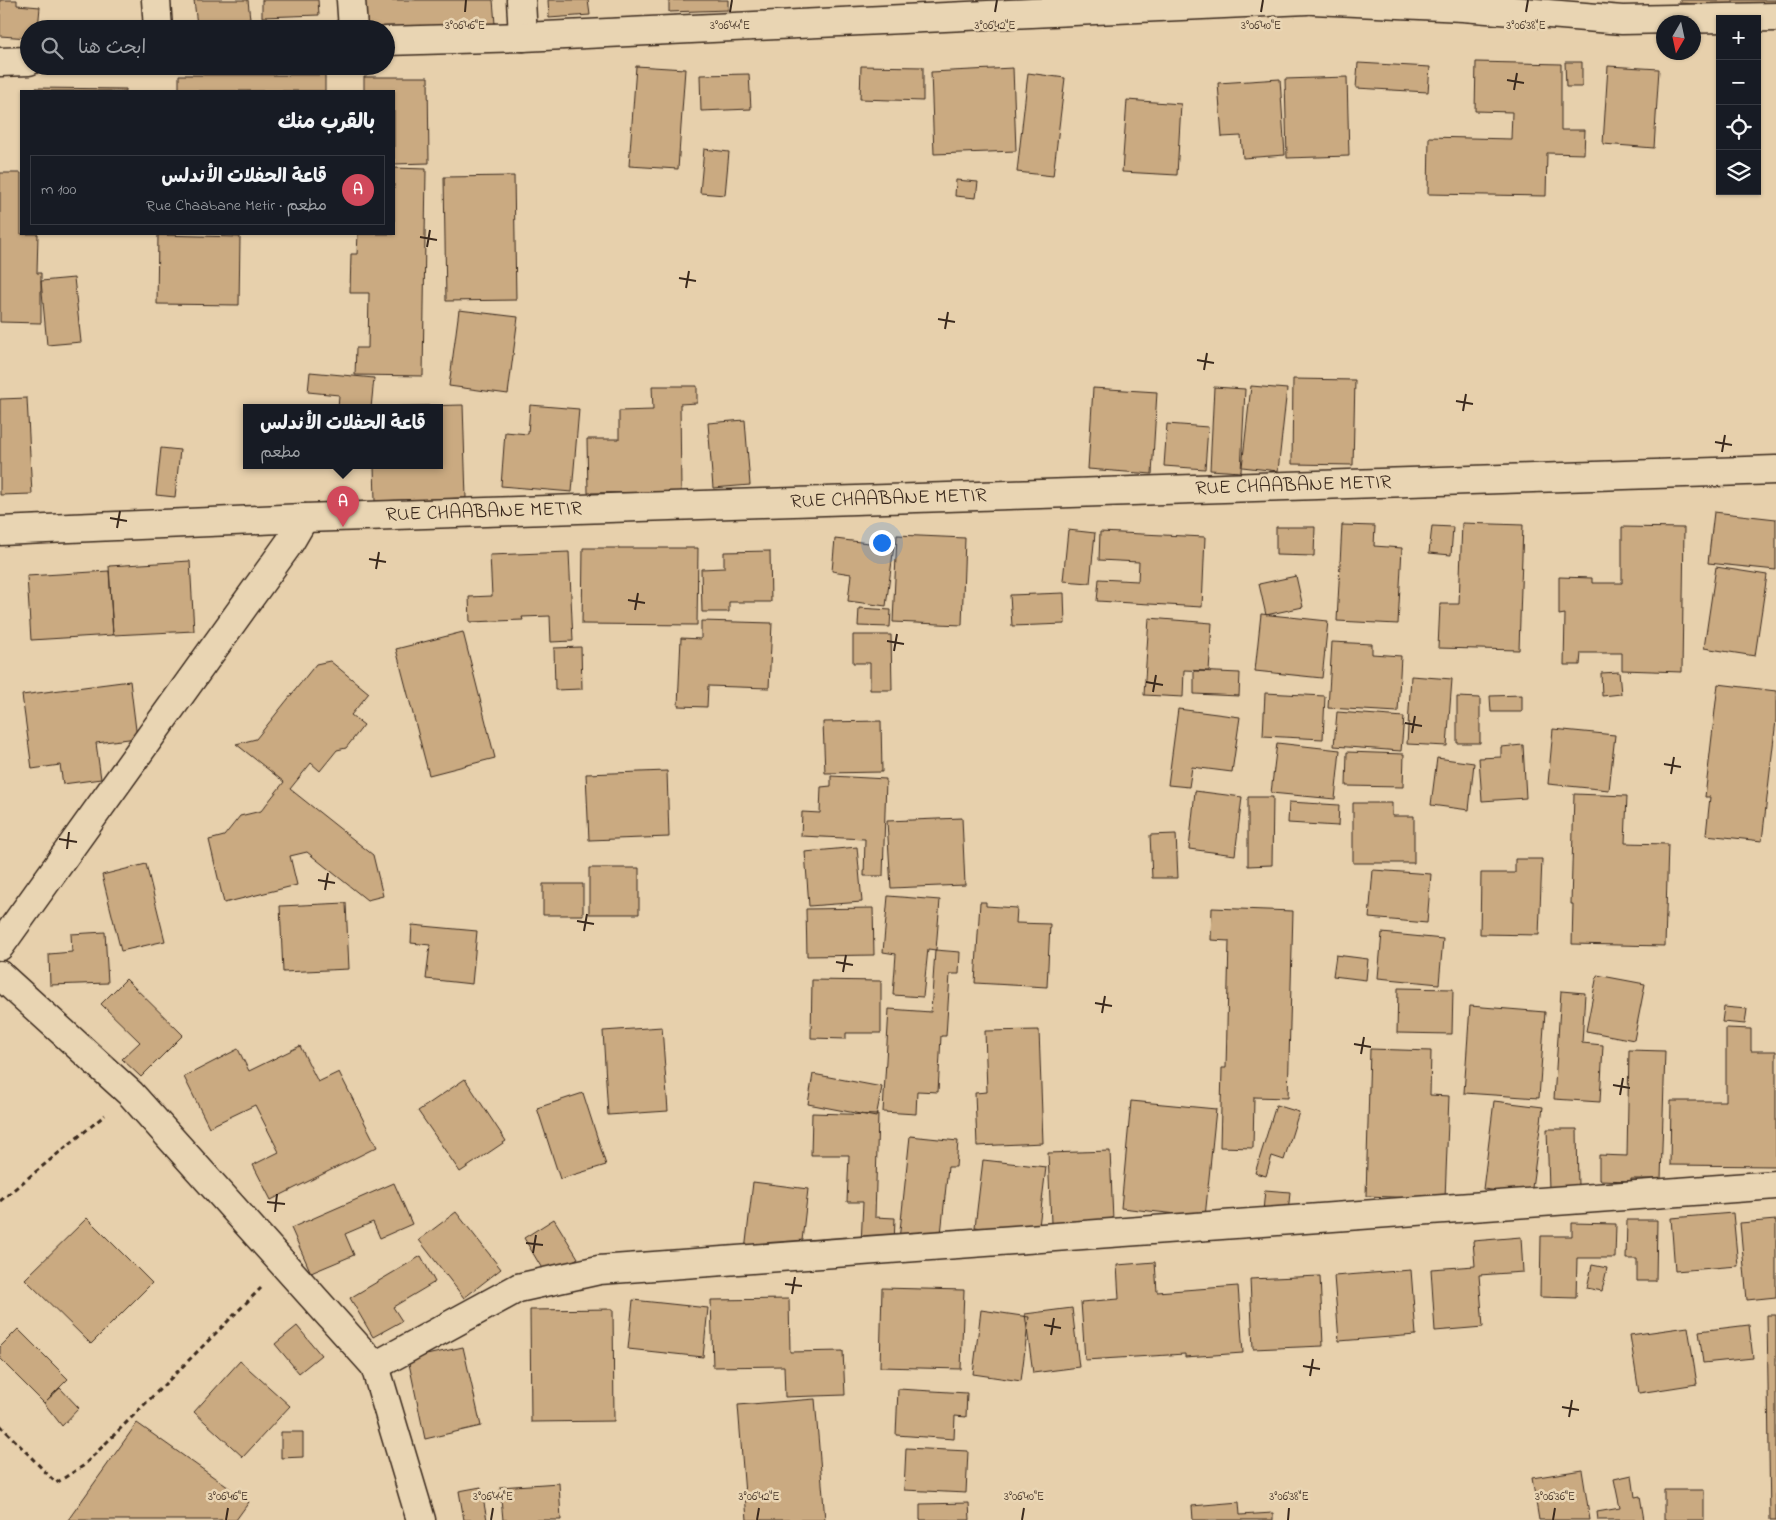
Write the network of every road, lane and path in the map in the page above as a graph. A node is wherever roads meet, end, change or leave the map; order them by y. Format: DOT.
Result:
graph roads {
  1 [pos="156,0"];
  2 [pos="351,0"];
  3 [pos="521,0"];
  4 [pos="1307,0"];
  5 [pos="1312,0"];
  6 [pos="1463,3"];
  7 [pos="1776,17"];
  8 [pos="157,20"];
  9 [pos="352,20"];
  10 [pos="523,37"];
  11 [pos="395,41"];
  12 [pos="20,61"];
  13 [pos="0,62"];
  14 [pos="1776,470"];
  15 [pos="304,518"];
  16 [pos="0,531"];
  17 [pos="0,946"];
  18 [pos="0,975"];
  19 [pos="131,1094"];
  20 [pos="1776,1185"];
  21 [pos="0,1201"];
  22 [pos="285,1265"];
  23 [pos="375,1366"];
  24 [pos="0,1425"];
  25 [pos="421,1520"];
  1 -- 8 [label="street"];
  2 -- 9 [label="street"];
  3 -- 10 [label="street"];
  4 -- 10 [label="street"];
  5 -- 6 [label="street"];
  6 -- 7 [label="street"];
  10 -- 11 [label="street"];
  12 -- 13 [label="street"];
  14 -- 15 [label="street, RUE CHAABANE METIR"];
  15 -- 16 [label="street, RUE CHAABANE METIR"];
  15 -- 17 [label="street"];
  18 -- 19 [label="street"];
  19 -- 21 [label="path"];
  19 -- 22 [label="street"];
  20 -- 23 [label="street"];
  22 -- 23 [label="street"];
  22 -- 24 [label="path"];
  23 -- 25 [label="street"];
}
